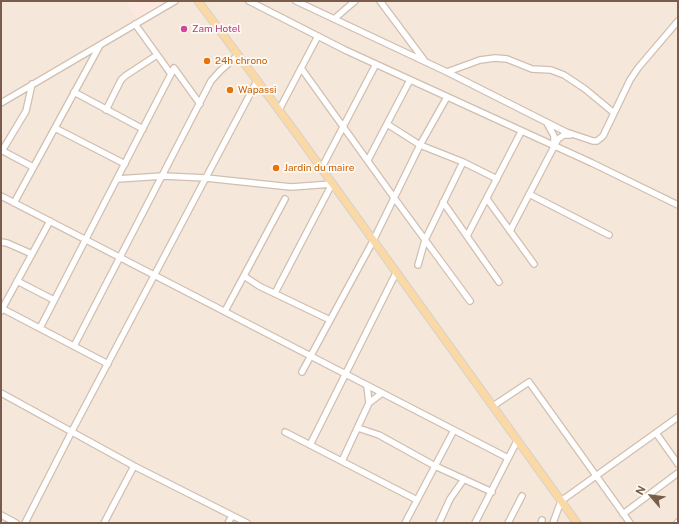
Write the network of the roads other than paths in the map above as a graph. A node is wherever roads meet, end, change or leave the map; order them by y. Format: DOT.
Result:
graph roads {
  1 [pos="174,1"];
  2 [pos="198,1"];
  3 [pos="249,1"];
  4 [pos="355,1"];
  5 [pos="380,1"];
  6 [pos="300,2"];
  7 [pos="334,19"];
  8 [pos="678,21"];
  9 [pos="136,24"];
  10 [pos="318,36"];
  11 [pos="99,46"];
  12 [pos="157,55"];
  13 [pos="238,55"];
  14 [pos="426,62"];
  15 [pos="376,64"];
  16 [pos="301,68"];
  17 [pos="447,72"];
  18 [pos="171,74"];
  19 [pos="410,80"];
  20 [pos="257,81"];
  21 [pos="32,84"];
  22 [pos="74,92"];
  23 [pos="447,98"];
  24 [pos="1,103"];
  25 [pos="200,104"];
  26 [pos="106,110"];
  27 [pos="279,110"];
  28 [pos="614,113"];
  29 [pos="546,122"];
  30 [pos="387,124"];
  31 [pos="343,126"];
  32 [pos="55,128"];
  33 [pos="143,129"];
  34 [pos="521,132"];
  35 [pos="574,136"];
  36 [pos="420,145"];
  37 [pos="554,147"];
  38 [pos="1,150"];
  39 [pos="368,160"];
  40 [pos="463,162"];
  41 [pos="125,164"];
  42 [pos="33,167"];
  43 [pos="321,169"];
  44 [pos="163,176"];
  45 [pos="117,178"];
  46 [pos="206,178"];
  47 [pos="497,179"];
  48 [pos="332,184"];
  49 [pos="529,194"];
  50 [pos="1,196"];
  51 [pos="285,199"];
  52 [pos="395,199"];
  53 [pos="487,199"];
  54 [pos="443,202"];
  55 [pos="14,203"];
  56 [pos="678,205"];
  57 [pos="50,221"];
  58 [pos="510,231"];
  59 [pos="609,235"];
  60 [pos="467,236"];
  61 [pos="86,239"];
  62 [pos="425,240"];
  63 [pos="373,241"];
  64 [pos="1,242"];
  65 [pos="32,254"];
  66 [pos="120,257"];
  67 [pos="534,264"];
  68 [pos="418,266"];
  69 [pos="396,273"];
  70 [pos="155,275"];
  71 [pos="244,276"];
  72 [pos="17,281"];
  73 [pos="499,282"];
  74 [pos="275,293"];
  75 [pos="54,300"];
  76 [pos="470,301"];
  77 [pos="2,310"];
  78 [pos="225,311"];
  79 [pos="330,320"];
  80 [pos="40,328"];
  81 [pos="74,346"];
  82 [pos="311,356"];
  83 [pos="108,364"];
  84 [pos="302,372"];
  85 [pos="345,374"];
  86 [pos="367,386"];
  87 [pos="382,392"];
  88 [pos="1,393"];
  89 [pos="369,403"];
  90 [pos="493,406"];
  91 [pos="678,417"];
  92 [pos="358,428"];
  93 [pos="454,430"];
  94 [pos="72,431"];
  95 [pos="285,432"];
  96 [pos="656,433"];
  97 [pos="518,441"];
  98 [pos="310,445"];
  99 [pos="508,458"];
  100 [pos="342,461"];
  101 [pos="678,464"];
  102 [pos="134,466"];
  103 [pos="435,466"];
  104 [pos="678,473"];
  105 [pos="596,476"];
  106 [pos="464,479"];
  107 [pos="492,492"];
  108 [pos="522,496"];
  109 [pos="417,500"];
  110 [pos="561,501"];
  111 [pos="623,514"];
  112 [pos="1,516"];
  113 [pos="232,516"];
  114 [pos="16,523"];
  115 [pos="25,523"];
  116 [pos="104,523"];
  117 [pos="228,523"];
  118 [pos="247,523"];
  119 [pos="405,523"];
  120 [pos="439,523"];
  121 [pos="476,523"];
  122 [pos="508,523"];
  123 [pos="553,523"];
  124 [pos="577,523"];
  125 [pos="630,523"];
  1 -- 9 [label="street"];
  2 -- 13 [label="main road"];
  3 -- 10 [label="street"];
  4 -- 7 [label="street"];
  5 -- 14 [label="street"];
  6 -- 7 [label="street"];
  7 -- 14 [label="street"];
  8 -- 28 [label="street"];
  9 -- 11 [label="street"];
  9 -- 12 [label="street"];
  10 -- 15 [label="street"];
  10 -- 16 [label="street"];
  11 -- 21 [label="street"];
  11 -- 22 [label="street"];
  12 -- 18 [label="street"];
  12 -- 26 [label="street"];
  13 -- 20 [label="main road"];
  13 -- 25 [label="street"];
  14 -- 17 [label="street"];
  15 -- 19 [label="street"];
  15 -- 31 [label="street"];
  16 -- 27 [label="street"];
  16 -- 31 [label="street"];
  17 -- 28 [label="street"];
  17 -- 29 [label="street"];
  18 -- 25 [label="street"];
  18 -- 33 [label="street"];
  19 -- 23 [label="street"];
  19 -- 30 [label="street"];
  20 -- 27 [label="main road"];
  20 -- 46 [label="street"];
  21 -- 24 [label="street"];
  21 -- 38 [label="street"];
  22 -- 26 [label="street"];
  22 -- 32 [label="street"];
  23 -- 34 [label="street"];
  23 -- 36 [label="street"];
  25 -- 44 [label="street"];
  26 -- 33 [label="street"];
  27 -- 43 [label="main road"];
  28 -- 35 [label="street"];
  29 -- 35 [label="street"];
  29 -- 37 [label="street"];
  30 -- 36 [label="street"];
  30 -- 39 [label="street"];
  31 -- 39 [label="street"];
  31 -- 43 [label="street"];
  32 -- 41 [label="street"];
  32 -- 42 [label="street"];
  33 -- 41 [label="street"];
  34 -- 37 [label="street"];
  34 -- 47 [label="street"];
  35 -- 37 [label="street"];
  36 -- 40 [label="street"];
  36 -- 52 [label="street"];
  37 -- 49 [label="street"];
  37 -- 56 [label="street"];
  38 -- 42 [label="street"];
  39 -- 52 [label="street"];
  40 -- 47 [label="street"];
  40 -- 54 [label="street"];
  41 -- 45 [label="street"];
  42 -- 55 [label="street"];
  43 -- 48 [label="main road"];
  44 -- 45 [label="street"];
  44 -- 46 [label="street"];
  44 -- 66 [label="street"];
  45 -- 61 [label="street"];
  46 -- 48 [label="street"];
  46 -- 70 [label="street"];
  47 -- 53 [label="street"];
  48 -- 63 [label="main road"];
  48 -- 74 [label="street"];
  49 -- 58 [label="street"];
  49 -- 59 [label="street"];
  50 -- 55 [label="street"];
  51 -- 71 [label="street"];
  52 -- 62 [label="street"];
  52 -- 63 [label="street"];
  53 -- 58 [label="street"];
  53 -- 60 [label="street"];
  54 -- 60 [label="street"];
  54 -- 62 [label="street"];
  55 -- 57 [label="street"];
  57 -- 61 [label="street"];
  57 -- 65 [label="street"];
  58 -- 67 [label="street"];
  60 -- 73 [label="street"];
  61 -- 66 [label="street"];
  61 -- 75 [label="street"];
  62 -- 68 [label="street"];
  62 -- 76 [label="street"];
  63 -- 69 [label="main road"];
  63 -- 79 [label="street"];
  64 -- 65 [label="street"];
  65 -- 72 [label="street"];
  66 -- 70 [label="street"];
  66 -- 81 [label="street"];
  69 -- 85 [label="street"];
  69 -- 90 [label="main road"];
  70 -- 78 [label="street"];
  70 -- 83 [label="street"];
  71 -- 74 [label="street"];
  71 -- 78 [label="street"];
  72 -- 75 [label="street"];
  72 -- 77 [label="street"];
  74 -- 79 [label="street"];
  75 -- 80 [label="street"];
  77 -- 80 [label="street"];
  78 -- 82 [label="street"];
  79 -- 82 [label="street"];
  80 -- 81 [label="street"];
  81 -- 83 [label="street"];
  82 -- 84 [label="street"];
  82 -- 85 [label="street"];
  83 -- 94 [label="street"];
  85 -- 86 [label="street"];
  85 -- 98 [label="street"];
  86 -- 87 [label="street"];
  86 -- 89 [label="street"];
  87 -- 89 [label="street"];
  87 -- 93 [label="street"];
  88 -- 94 [label="street"];
  89 -- 92 [label="street"];
  90 -- 97 [label="main road"];
  90 -- 105 [label="street"];
  91 -- 96 [label="street"];
  92 -- 100 [label="street"];
  92 -- 103 [label="street"];
  93 -- 99 [label="street"];
  93 -- 103 [label="street"];
  94 -- 102 [label="street"];
  94 -- 115 [label="street"];
  95 -- 98 [label="street"];
  96 -- 101 [label="street"];
  96 -- 105 [label="street"];
  97 -- 99 [label="street"];
  97 -- 110 [label="main road"];
  98 -- 100 [label="street"];
  99 -- 107 [label="street"];
  100 -- 109 [label="street"];
  102 -- 113 [label="street"];
  102 -- 116 [label="street"];
  103 -- 106 [label="street"];
  103 -- 109 [label="street"];
  104 -- 111 [label="street"];
  105 -- 110 [label="street"];
  105 -- 111 [label="street"];
  106 -- 107 [label="street"];
  106 -- 120 [label="street"];
  107 -- 121 [label="street"];
  108 -- 122 [label="street"];
  109 -- 119 [label="street"];
  110 -- 123 [label="street"];
  110 -- 124 [label="main road"];
  111 -- 125 [label="street"];
  112 -- 114 [label="street"];
  113 -- 117 [label="street"];
  113 -- 118 [label="street"];
}
